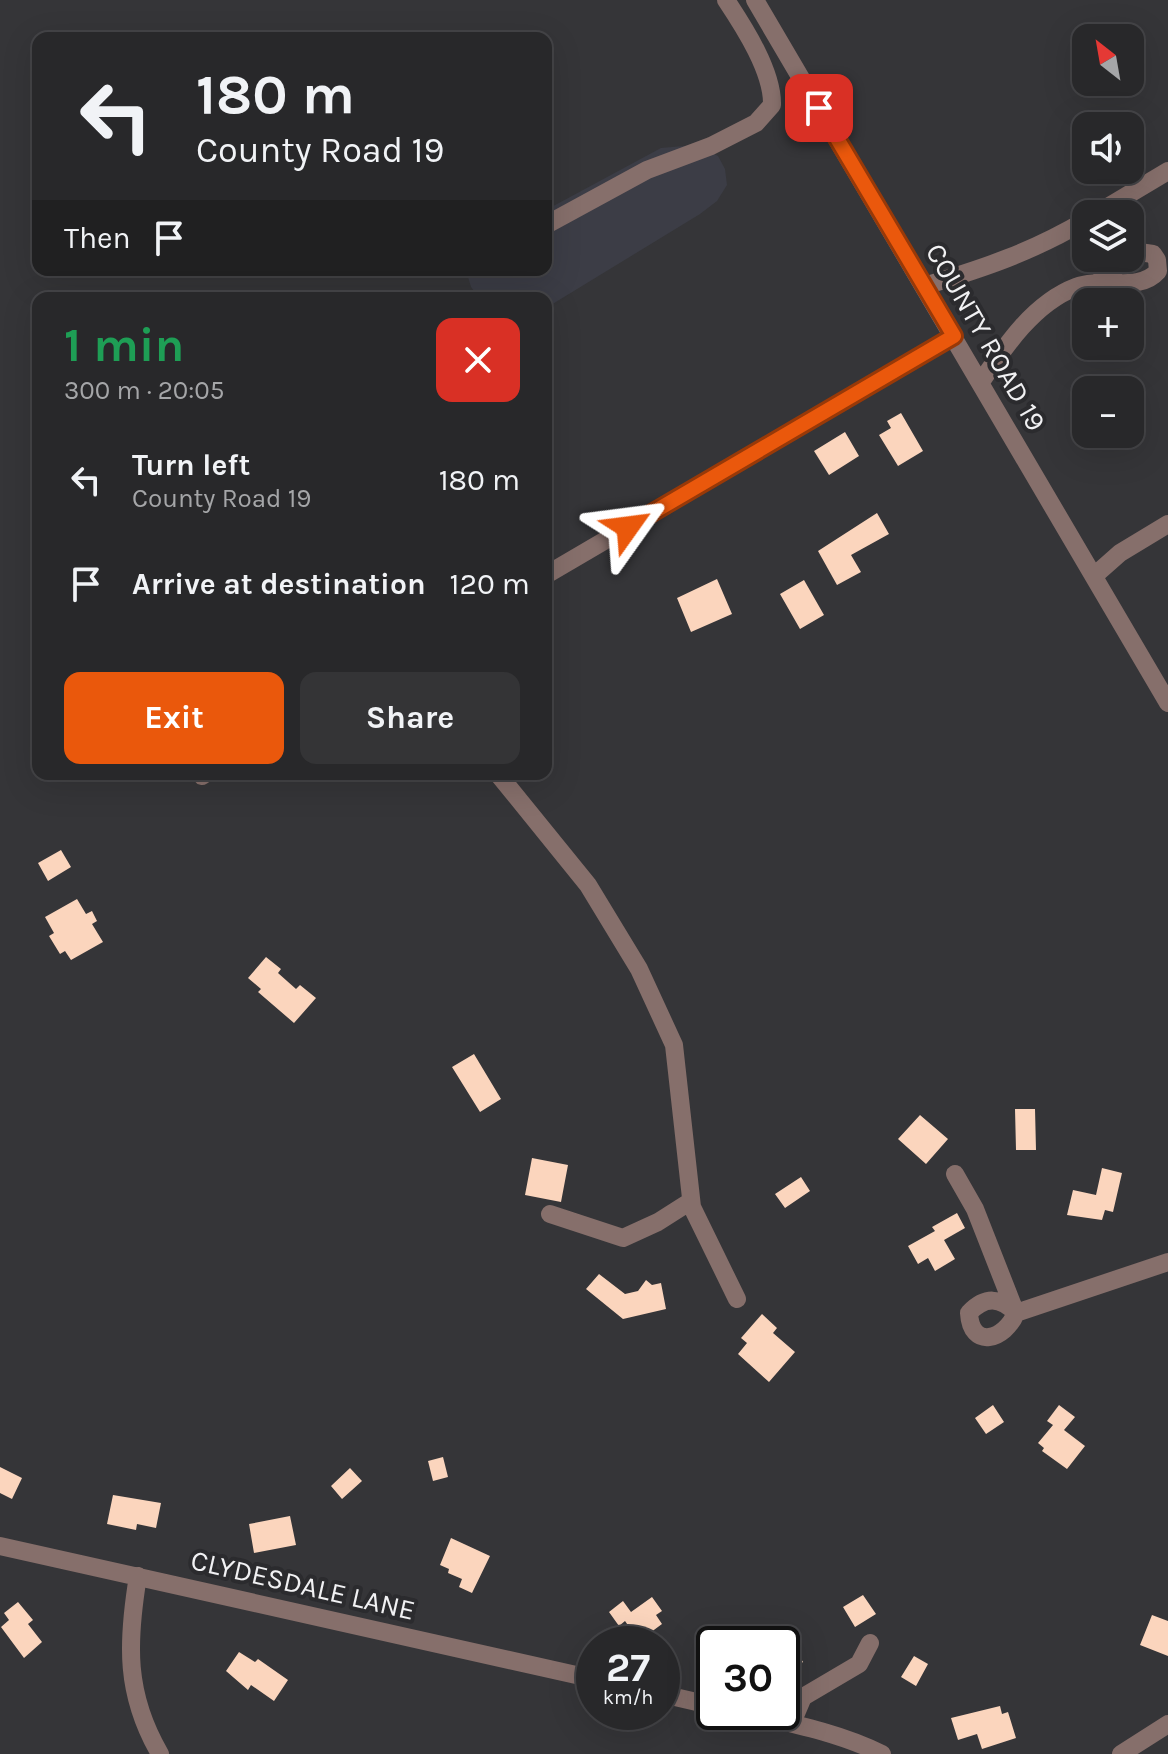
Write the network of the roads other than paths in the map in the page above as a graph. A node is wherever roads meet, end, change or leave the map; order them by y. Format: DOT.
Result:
graph roads {
  1 [pos="726,0"];
  2 [pos="755,0"];
  3 [pos="1168,171"];
  4 [pos="1119,200"];
  5 [pos="552,222"];
  6 [pos="1072,228"];
  7 [pos="1144,253"];
  8 [pos="1110,272"];
  9 [pos="1098,282"];
  10 [pos="924,286"];
  11 [pos="954,336"];
  12 [pos="981,382"];
  13 [pos="1168,524"];
  14 [pos="552,571"];
  15 [pos="1094,576"];
  16 [pos="1168,703"];
  17 [pos="503,780"];
  18 [pos="955,1174"];
  19 [pos="691,1201"];
  20 [pos="550,1214"];
  21 [pos="1168,1262"];
  22 [pos="737,1299"];
  23 [pos="0,1546"];
  24 [pos="138,1576"];
  25 [pos="870,1643"];
  26 [pos="576,1675"];
  27 [pos="800,1704"];
  28 [pos="1168,1724"];
  29 [pos="800,1725"];
  30 [pos="160,1754"];
  31 [pos="882,1754"];
  32 [pos="1121,1754"];
  1 -- 5 [label="street"];
  2 -- 10 [label="street, COUNTY ROAD 19"];
  3 -- 4 [label="street"];
  6 -- 10 [label="street"];
  7 -- 9 [label="street"];
  8 -- 9 [label="street"];
  9 -- 12 [label="street"];
  10 -- 11 [label="street, COUNTY ROAD 19"];
  11 -- 12 [label="street, COUNTY ROAD 19"];
  11 -- 14 [label="street"];
  12 -- 15 [label="street, COUNTY ROAD 19"];
  13 -- 15 [label="street"];
  15 -- 16 [label="street, COUNTY ROAD 19"];
  17 -- 19 [label="street"];
  18 -- 21 [label="street"];
  19 -- 20 [label="street"];
  19 -- 22 [label="street"];
  23 -- 24 [label="street, CLYDESDALE LANE"];
  24 -- 26 [label="street, CLYDESDALE LANE"];
  24 -- 30 [label="street"];
  25 -- 27 [label="street"];
  28 -- 32 [label="street"];
  29 -- 31 [label="street"];
}
